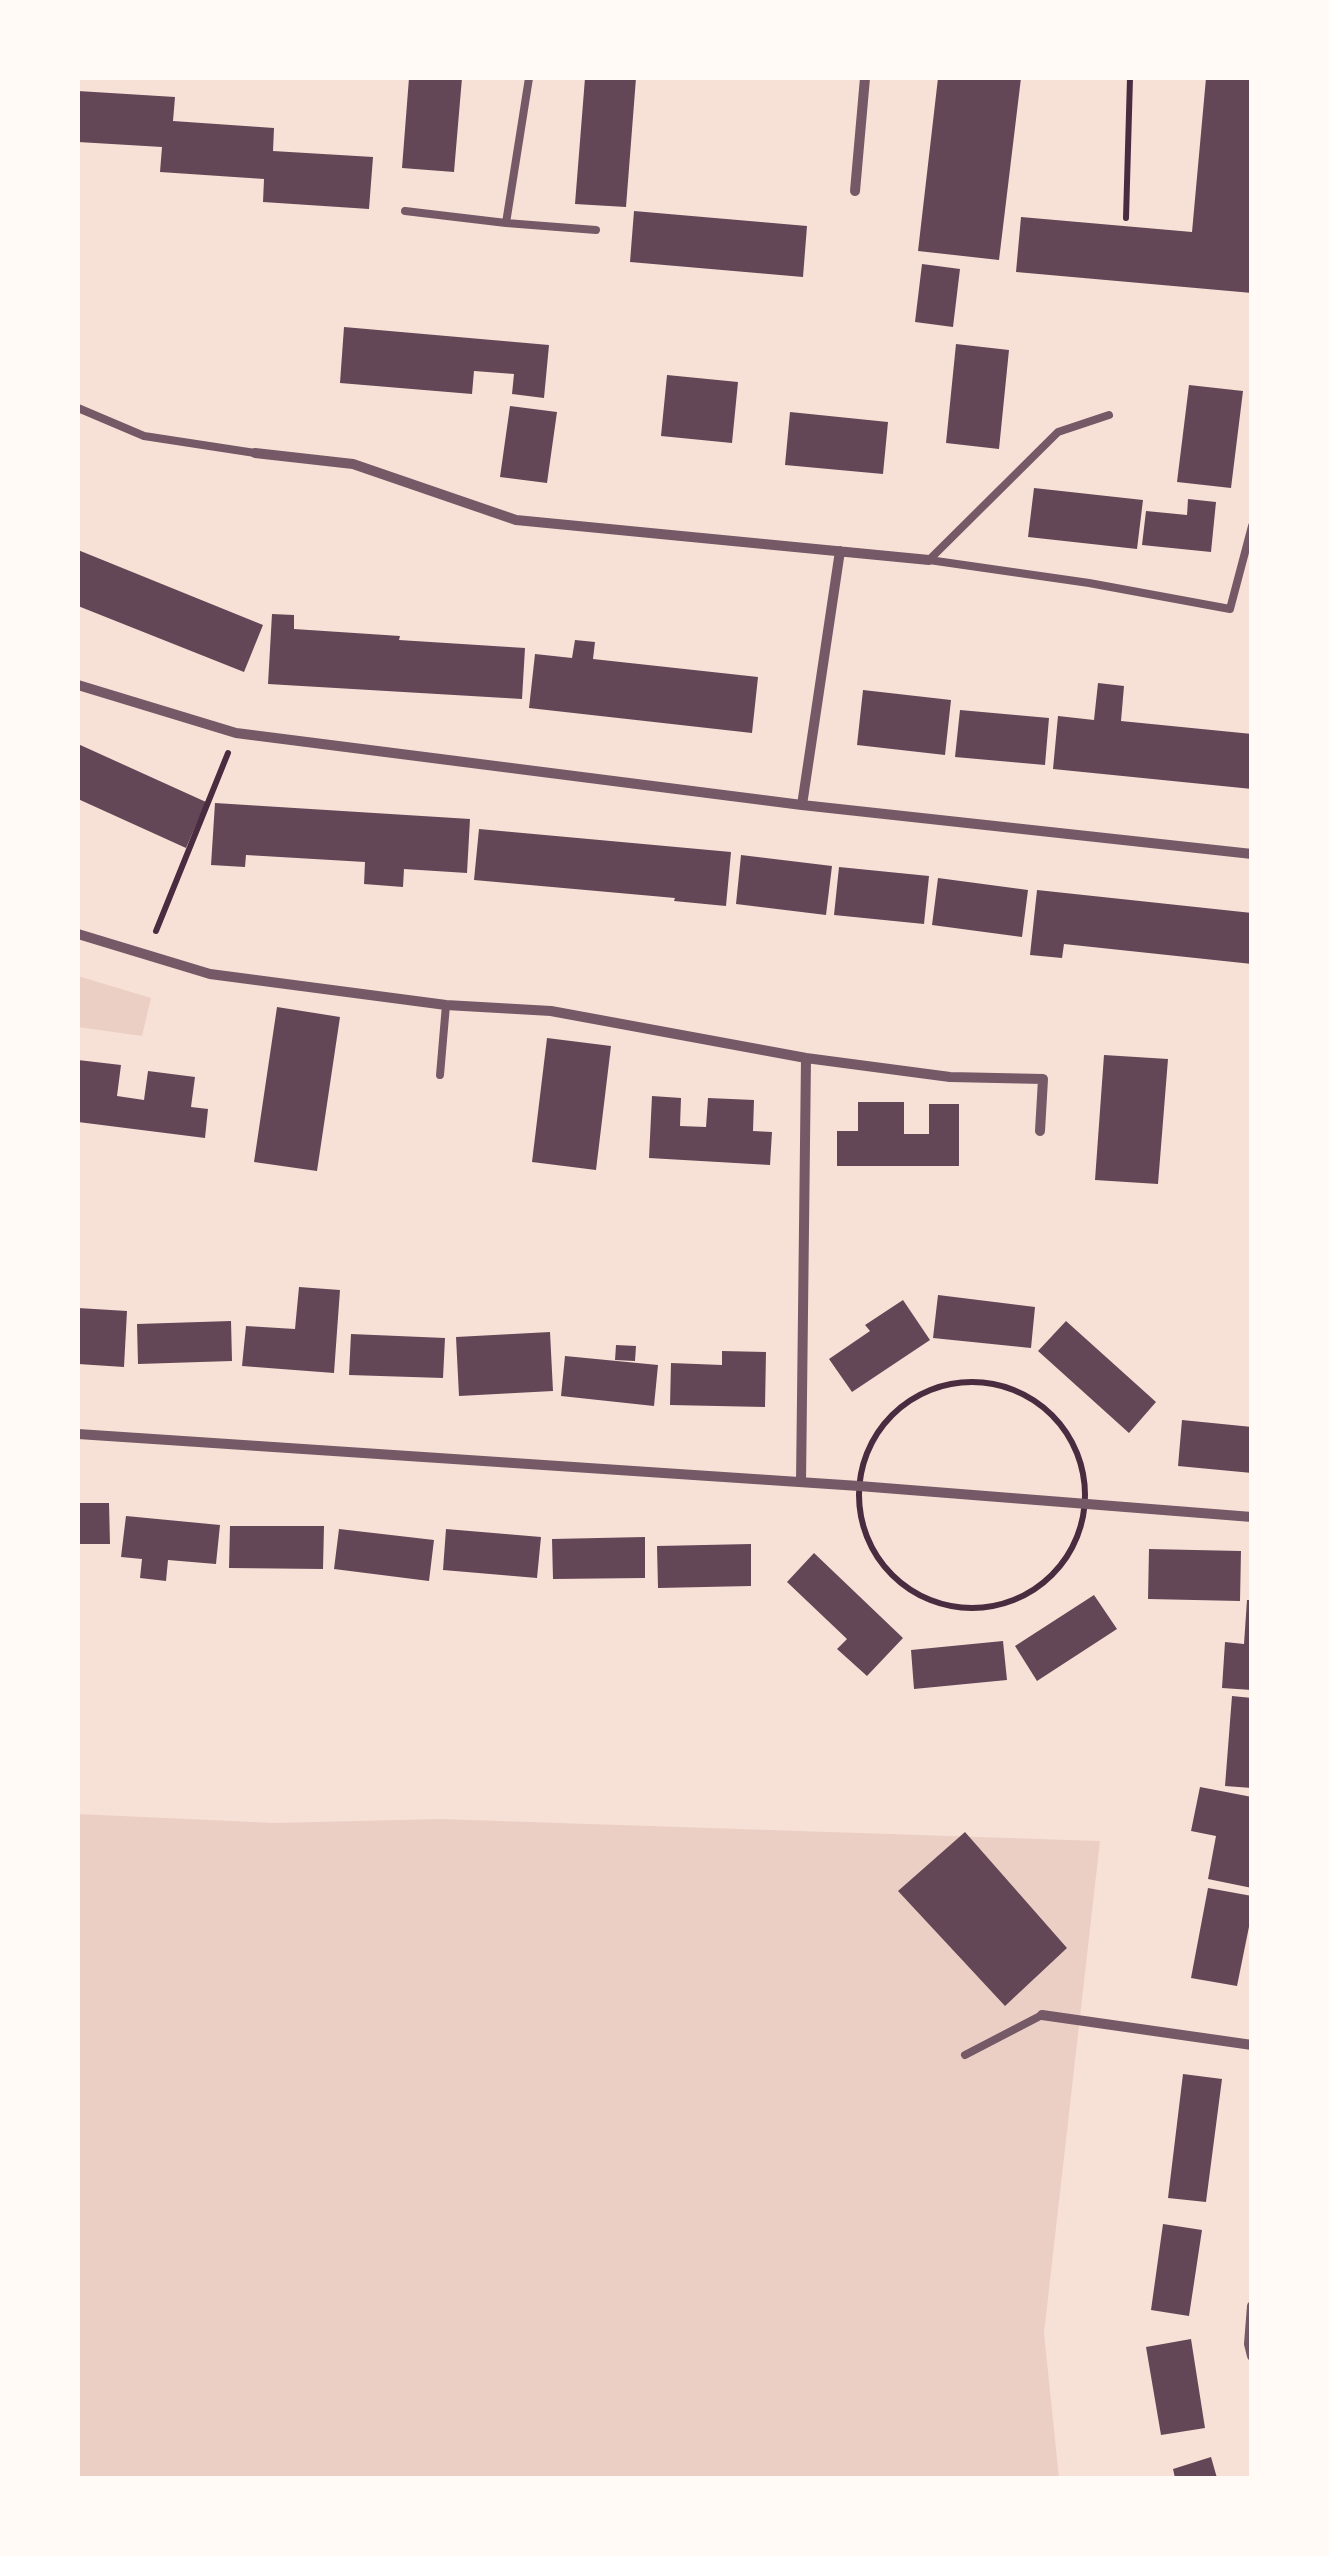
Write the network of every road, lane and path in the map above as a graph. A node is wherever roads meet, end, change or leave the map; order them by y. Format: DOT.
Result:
graph roads {
  1 [pos="529,78"];
  2 [pos="864,78"];
  3 [pos="1130,78"];
  4 [pos="855,191"];
  5 [pos="405,212"];
  6 [pos="1126,218"];
  7 [pos="506,223"];
  8 [pos="596,230"];
  9 [pos="78,408"];
  10 [pos="1109,416"];
  11 [pos="255,453"];
  12 [pos="1252,526"];
  13 [pos="840,551"];
  14 [pos="929,560"];
  15 [pos="78,685"];
  16 [pos="236,733"];
  17 [pos="802,805"];
  18 [pos="1252,854"];
  19 [pos="78,934"];
  20 [pos="146,956"];
  21 [pos="446,1005"];
  22 [pos="806,1058"];
  23 [pos="440,1075"];
  24 [pos="1040,1131"];
  25 [pos="78,1434"];
  26 [pos="801,1482"];
  27 [pos="1252,1518"];
  28 [pos="1042,2015"];
  29 [pos="1252,2045"];
  30 [pos="964,2054"];
  31 [pos="1252,2306"];
  32 [pos="1252,2356"];
  1 -- 7 [label="lane"];
  2 -- 4 [label="street"];
  3 -- 6 [label="path"];
  5 -- 7 [label="lane"];
  7 -- 8 [label="lane"];
  9 -- 11 [label="lane"];
  10 -- 14 [label="lane"];
  11 -- 13 [label="street"];
  12 -- 14 [label="lane"];
  13 -- 14 [label="street"];
  13 -- 17 [label="street"];
  15 -- 16 [label="street"];
  16 -- 17 [label="street"];
  16 -- 20 [label="path"];
  17 -- 18 [label="street"];
  19 -- 20 [label="street"];
  20 -- 21 [label="street"];
  21 -- 22 [label="street"];
  21 -- 23 [label="lane"];
  22 -- 24 [label="street"];
  22 -- 26 [label="street"];
  25 -- 26 [label="street"];
  26 -- 27 [label="street"];
  28 -- 29 [label="street"];
  28 -- 30 [label="lane"];
  31 -- 32 [label="street"];
}
